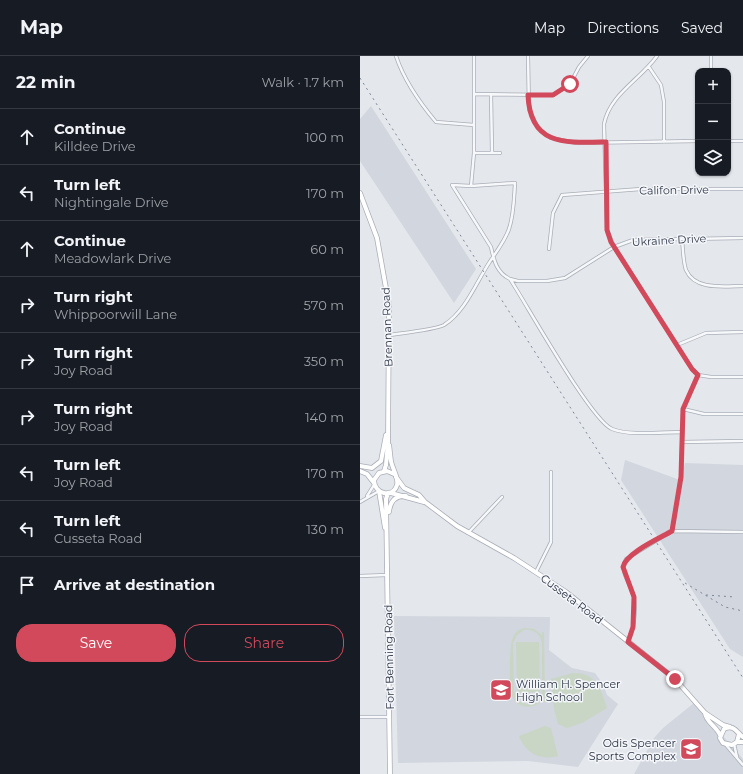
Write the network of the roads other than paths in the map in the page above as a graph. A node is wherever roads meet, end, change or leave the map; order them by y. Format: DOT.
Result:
graph roads {
  1 [pos="396,56"];
  2 [pos="474,56"];
  3 [pos="528,56"];
  4 [pos="588,56"];
  5 [pos="657,56"];
  6 [pos="711,56"];
  7 [pos="649,68"];
  8 [pos="711,68"];
  9 [pos="474,94"];
  10 [pos="491,94"];
  11 [pos="528,95"];
  12 [pos="474,125"];
  13 [pos="695,141"];
  14 [pos="731,141"];
  15 [pos="743,141"];
  16 [pos="606,142"];
  17 [pos="664,142"];
  18 [pos="474,153"];
  19 [pos="492,153"];
  20 [pos="500,153"];
  21 [pos="471,186"];
  22 [pos="743,189"];
  23 [pos="360,193"];
  24 [pos="606,193"];
  25 [pos="743,238"];
  26 [pos="682,239"];
  27 [pos="614,248"];
  28 [pos="549,249"];
  29 [pos="493,256"];
  30 [pos="510,279"];
  31 [pos="743,286"];
  32 [pos="743,332"];
  33 [pos="389,335"];
  34 [pos="677,345"];
  35 [pos="698,375"];
  36 [pos="743,377"];
  37 [pos="683,409"];
  38 [pos="743,414"];
  39 [pos="388,422"];
  40 [pos="682,432"];
  41 [pos="743,441"];
  42 [pos="388,442"];
  43 [pos="682,442"];
  44 [pos="361,468"];
  45 [pos="382,471"];
  46 [pos="551,472"];
  47 [pos="395,476"];
  48 [pos="374,484"];
  49 [pos="379,491"];
  50 [pos="389,493"];
  51 [pos="406,496"];
  52 [pos="502,497"];
  53 [pos="365,498"];
  54 [pos="360,502"];
  55 [pos="425,502"];
  56 [pos="388,525"];
  57 [pos="672,531"];
  58 [pos="743,532"];
  59 [pos="468,533"];
  60 [pos="387,539"];
  61 [pos="536,572"];
  62 [pos="360,576"];
  63 [pos="387,576"];
  64 [pos="628,642"];
  65 [pos="705,713"];
  66 [pos="360,717"];
  67 [pos="390,717"];
  68 [pos="730,727"];
  69 [pos="720,734"];
  70 [pos="739,734"];
  71 [pos="743,737"];
  72 [pos="743,742"];
  73 [pos="735,743"];
  74 [pos="726,745"];
  75 [pos="737,758"];
  76 [pos="743,765"];
  77 [pos="390,774"];
  1 -- 12 [label="street"];
  2 -- 9 [label="street"];
  3 -- 11 [label="street"];
  4 -- 11 [label="street"];
  5 -- 7 [label="street"];
  6 -- 8 [label="street"];
  7 -- 16 [label="street"];
  7 -- 17 [label="street"];
  9 -- 10 [label="street"];
  9 -- 12 [label="street"];
  10 -- 11 [label="street"];
  10 -- 19 [label="street"];
  11 -- 16 [label="street"];
  12 -- 18 [label="street"];
  13 -- 17 [label="street"];
  14 -- 15 [label="street"];
  16 -- 17 [label="street"];
  16 -- 24 [label="street"];
  18 -- 19 [label="street"];
  18 -- 21 [label="street"];
  19 -- 20 [label="street"];
  21 -- 29 [label="street"];
  21 -- 29 [label="street"];
  22 -- 24 [label="street, Califon Drive"];
  23 -- 33 [label="street, Brennan Road"];
  24 -- 27 [label="street"];
  24 -- 28 [label="street, Califon Drive"];
  25 -- 26 [label="street, Ukraine Drive"];
  26 -- 27 [label="street, Ukraine Drive"];
  26 -- 31 [label="street"];
  27 -- 30 [label="street, Ukraine Drive"];
  27 -- 34 [label="street"];
  29 -- 30 [label="street"];
  29 -- 33 [label="street"];
  30 -- 40 [label="street"];
  32 -- 34 [label="street"];
  33 -- 39 [label="street, Brennan Road"];
  34 -- 35 [label="street"];
  35 -- 36 [label="street"];
  35 -- 37 [label="street"];
  37 -- 38 [label="street"];
  37 -- 40 [label="street"];
  39 -- 42 [label="street, Brennan Road"];
  39 -- 44 [label="street"];
  40 -- 43 [label="street"];
  41 -- 43 [label="street"];
  42 -- 45 [label="street, Brennan Road"];
  42 -- 47 [label="street, Brennan Road"];
  43 -- 57 [label="street"];
  44 -- 45 [label="street"];
  44 -- 48 [label="street"];
  45 -- 47 [label="street"];
  45 -- 48 [label="street"];
  46 -- 61 [label="street"];
  47 -- 50 [label="street"];
  47 -- 55 [label="street, Cusseta Road"];
  48 -- 49 [label="street"];
  48 -- 53 [label="street"];
  49 -- 50 [label="street"];
  49 -- 53 [label="street"];
  49 -- 60 [label="street, Fort Benning Road"];
  50 -- 51 [label="street, Cusseta Road"];
  50 -- 56 [label="street, Fort Benning Road"];
  51 -- 55 [label="street, Cusseta Road"];
  51 -- 56 [label="street"];
  52 -- 59 [label="street"];
  53 -- 54 [label="street"];
  55 -- 59 [label="street, Cusseta Road"];
  56 -- 60 [label="street, Fort Benning Road"];
  57 -- 58 [label="street"];
  57 -- 64 [label="street"];
  59 -- 61 [label="street, Cusseta Road"];
  60 -- 63 [label="street, Fort Benning Road"];
  61 -- 64 [label="street, Cusseta Road"];
  62 -- 63 [label="street"];
  63 -- 67 [label="street, Fort Benning Road"];
  64 -- 65 [label="street, Cusseta Road"];
  65 -- 68 [label="street, Cusseta Road"];
  65 -- 69 [label="street, Cusseta Road"];
  66 -- 67 [label="street"];
  67 -- 77 [label="street, Fort Benning Road"];
  68 -- 69 [label="street"];
  68 -- 70 [label="street, Cusseta Road"];
  69 -- 74 [label="street, Cusseta Road"];
  70 -- 71 [label="street"];
  70 -- 73 [label="street, Cusseta Road"];
  72 -- 73 [label="street"];
  73 -- 74 [label="street"];
  73 -- 75 [label="street, Cusseta Road"];
  74 -- 75 [label="street, Cusseta Road"];
  75 -- 76 [label="street, Cusseta Road"];
}
